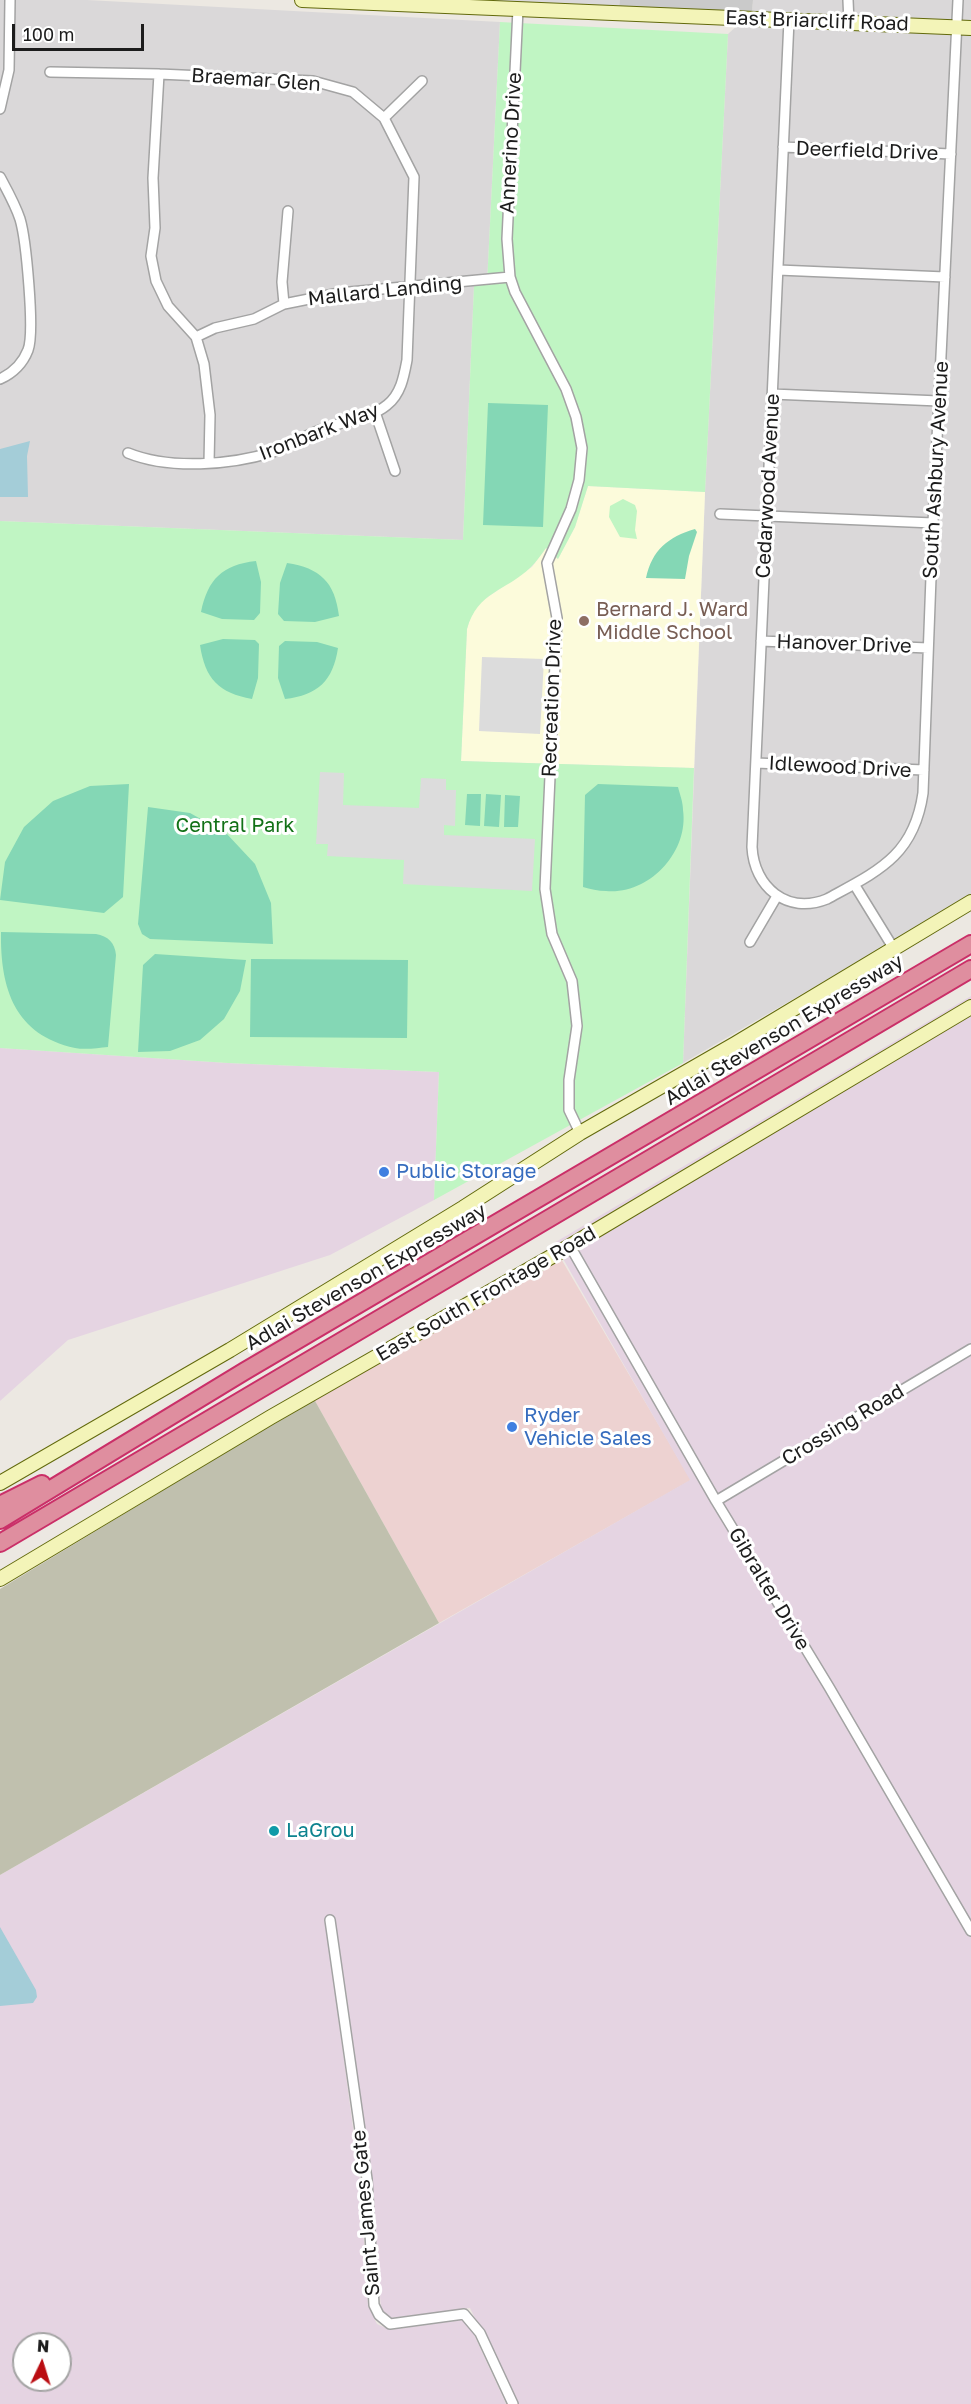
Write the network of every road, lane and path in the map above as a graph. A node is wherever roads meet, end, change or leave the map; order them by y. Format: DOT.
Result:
graph roads {
  1 [pos="10,0"];
  2 [pos="302,0"];
  3 [pos="848,0"];
  4 [pos="958,0"];
  5 [pos="565,6"];
  6 [pos="518,9"];
  7 [pos="789,20"];
  8 [pos="849,23"];
  9 [pos="956,27"];
  10 [pos="971,28"];
  11 [pos="50,72"];
  12 [pos="159,74"];
  13 [pos="422,81"];
  14 [pos="0,109"];
  15 [pos="384,118"];
  16 [pos="783,147"];
  17 [pos="951,154"];
  18 [pos="0,177"];
  19 [pos="288,211"];
  20 [pos="778,270"];
  21 [pos="510,277"];
  22 [pos="945,277"];
  23 [pos="411,286"];
  24 [pos="284,304"];
  25 [pos="196,337"];
  26 [pos="0,379"];
  27 [pos="772,394"];
  28 [pos="939,401"];
  29 [pos="375,412"];
  30 [pos="128,453"];
  31 [pos="209,463"];
  32 [pos="395,471"];
  33 [pos="720,514"];
  34 [pos="766,516"];
  35 [pos="933,523"];
  36 [pos="761,641"];
  37 [pos="928,648"];
  38 [pos="756,763"];
  39 [pos="924,770"];
  40 [pos="854,884"];
  41 [pos="777,896"];
  42 [pos="971,902"];
  43 [pos="750,942"];
  44 [pos="971,944"];
  45 [pos="894,949"];
  46 [pos="971,969"];
  47 [pos="971,1007"];
  48 [pos="580,1133"];
  49 [pos="570,1246"];
  50 [pos="971,1349"];
  51 [pos="129,1443"];
  52 [pos="0,1483"];
  53 [pos="716,1501"];
  54 [pos="0,1505"];
  55 [pos="0,1520"];
  56 [pos="0,1543"];
  57 [pos="0,1579"];
  58 [pos="330,1920"];
  59 [pos="971,1931"];
  60 [pos="513,2404"];
  1 -- 14 [label="street"];
  2 -- 6 [label="street, East Briarcliff Road"];
  3 -- 8 [label="street"];
  4 -- 9 [label="street, South Ashbury Avenue"];
  5 -- 6 [label="street, East Briarcliff Road"];
  5 -- 7 [label="street, East Briarcliff Road"];
  6 -- 21 [label="street, Annerino Drive"];
  7 -- 8 [label="street, East Briarcliff Road"];
  7 -- 16 [label="street, Cedarwood Avenue"];
  8 -- 9 [label="street, East Briarcliff Road"];
  9 -- 10 [label="street, East Briarcliff Road"];
  9 -- 17 [label="street, South Ashbury Avenue"];
  11 -- 12 [label="street, Braemar Glen"];
  12 -- 15 [label="street, Braemar Glen"];
  12 -- 25 [label="street"];
  13 -- 15 [label="street"];
  15 -- 23 [label="street, Braemar Glen"];
  16 -- 17 [label="street, Deerfield Drive"];
  16 -- 20 [label="street, Cedarwood Avenue"];
  17 -- 22 [label="street, South Ashbury Avenue"];
  18 -- 26 [label="street"];
  19 -- 24 [label="street"];
  20 -- 22 [label="street"];
  20 -- 27 [label="street, Cedarwood Avenue"];
  21 -- 23 [label="street, Mallard Landing"];
  21 -- 48 [label="street, Recreation Drive"];
  22 -- 28 [label="street, South Ashbury Avenue"];
  23 -- 24 [label="street, Mallard Landing"];
  23 -- 29 [label="street, Ironbark Way"];
  24 -- 25 [label="street, Mallard Landing"];
  25 -- 31 [label="street"];
  27 -- 28 [label="street"];
  27 -- 34 [label="street, Cedarwood Avenue"];
  28 -- 35 [label="street, South Ashbury Avenue"];
  29 -- 31 [label="street, Ironbark Way"];
  29 -- 32 [label="street"];
  30 -- 31 [label="street, Ironbark Way"];
  33 -- 34 [label="street"];
  34 -- 35 [label="street"];
  34 -- 36 [label="street, Cedarwood Avenue"];
  35 -- 37 [label="street, South Ashbury Avenue"];
  36 -- 37 [label="street, Hanover Drive"];
  36 -- 38 [label="street, Cedarwood Avenue"];
  37 -- 39 [label="street, South Ashbury Avenue"];
  38 -- 39 [label="street, Idlewood Drive"];
  38 -- 41 [label="street, Cedarwood Avenue"];
  39 -- 40 [label="street, South Ashbury Avenue"];
  40 -- 41 [label="street"];
  40 -- 45 [label="street"];
  41 -- 43 [label="street"];
  42 -- 45 [label="street"];
  44 -- 51 [label="highway, Adlai Stevenson Expressway"];
  45 -- 48 [label="street"];
  46 -- 56 [label="highway"];
  47 -- 49 [label="street, East South Frontage Road"];
  48 -- 52 [label="street"];
  49 -- 53 [label="street, Gibralter Drive"];
  49 -- 57 [label="street, East South Frontage Road"];
  50 -- 53 [label="street, Crossing Road"];
  51 -- 54 [label="highway"];
  51 -- 55 [label="highway, Adlai Stevenson Expressway"];
  53 -- 59 [label="street, Gibralter Drive"];
  58 -- 60 [label="street, Saint James Gate"];
}
